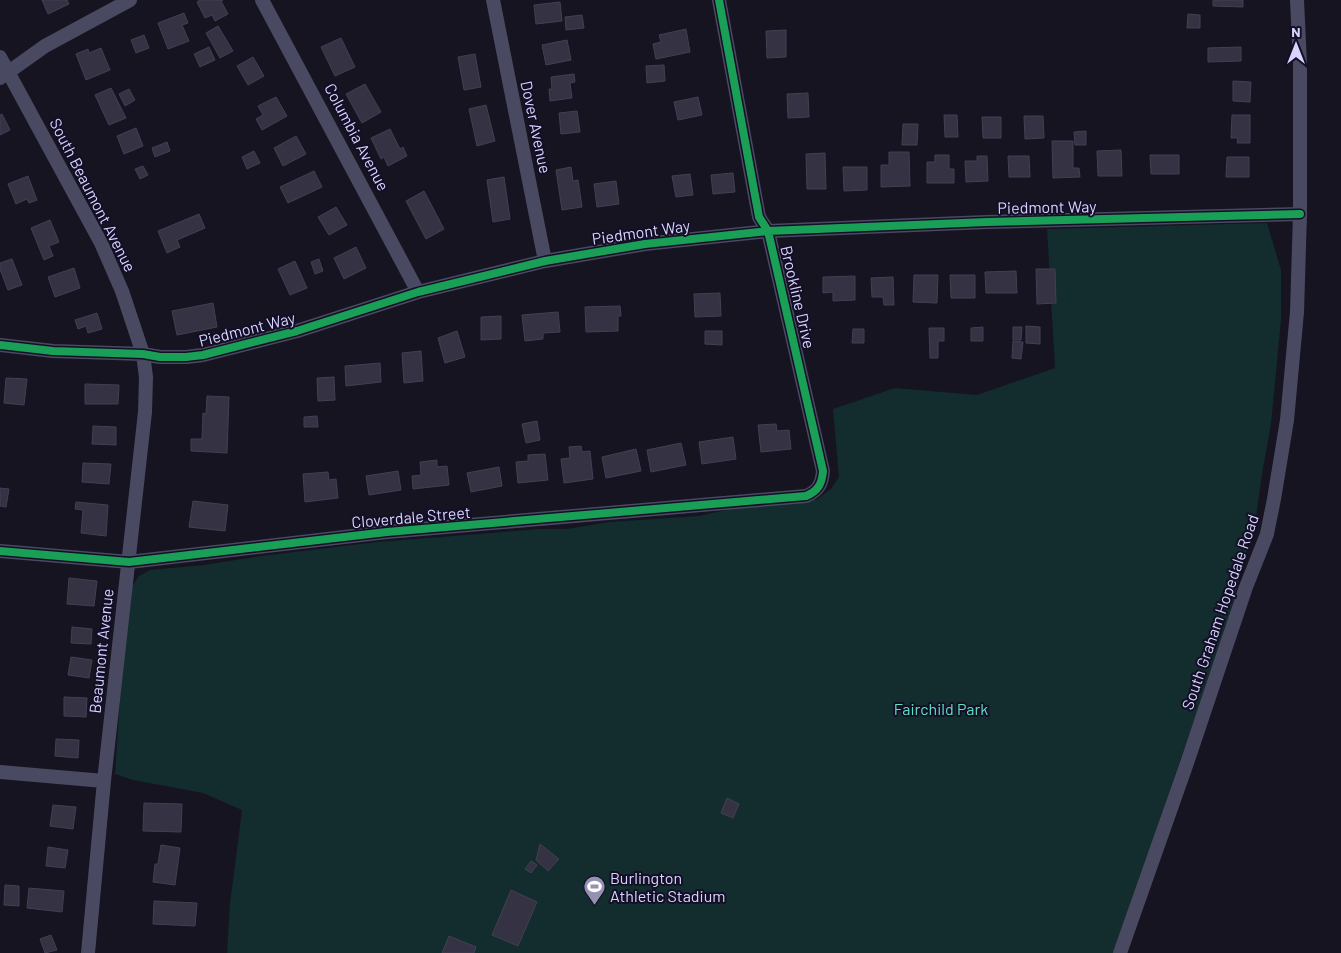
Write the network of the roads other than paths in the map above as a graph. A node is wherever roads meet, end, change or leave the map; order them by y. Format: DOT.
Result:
graph roads {
  1 [pos="130,0"];
  2 [pos="262,0"];
  3 [pos="493,0"];
  4 [pos="719,0"];
  5 [pos="1297,0"];
  6 [pos="0,57"];
  7 [pos="4,74"];
  8 [pos="1300,214"];
  9 [pos="768,230"];
  10 [pos="545,261"];
  11 [pos="418,292"];
  12 [pos="0,345"];
  13 [pos="143,354"];
  14 [pos="821,484"];
  15 [pos="0,551"];
  16 [pos="129,562"];
  17 [pos="0,772"];
  18 [pos="104,781"];
  19 [pos="88,953"];
  20 [pos="1120,953"];
  1 -- 7 [label="street"];
  2 -- 11 [label="street, Columbia Avenue"];
  3 -- 10 [label="street, Dover Avenue"];
  4 -- 9 [label="street, Brookline Drive"];
  5 -- 8 [label="street, South Graham Hopedale Road"];
  6 -- 7 [label="street, South Beaumont Avenue"];
  7 -- 13 [label="street, South Beaumont Avenue"];
  8 -- 9 [label="street, Piedmont Way"];
  8 -- 20 [label="street, South Graham Hopedale Road"];
  9 -- 10 [label="street, Piedmont Way"];
  9 -- 14 [label="street, Brookline Drive"];
  10 -- 11 [label="street, Piedmont Way"];
  11 -- 13 [label="street, Piedmont Way"];
  12 -- 13 [label="street, Piedmont Way"];
  13 -- 16 [label="street, Beaumont Avenue"];
  14 -- 16 [label="street, Cloverdale Street"];
  15 -- 16 [label="street, Cloverdale Street"];
  16 -- 18 [label="street, Beaumont Avenue"];
  17 -- 18 [label="street"];
  18 -- 19 [label="street, Beaumont Avenue"];
}
